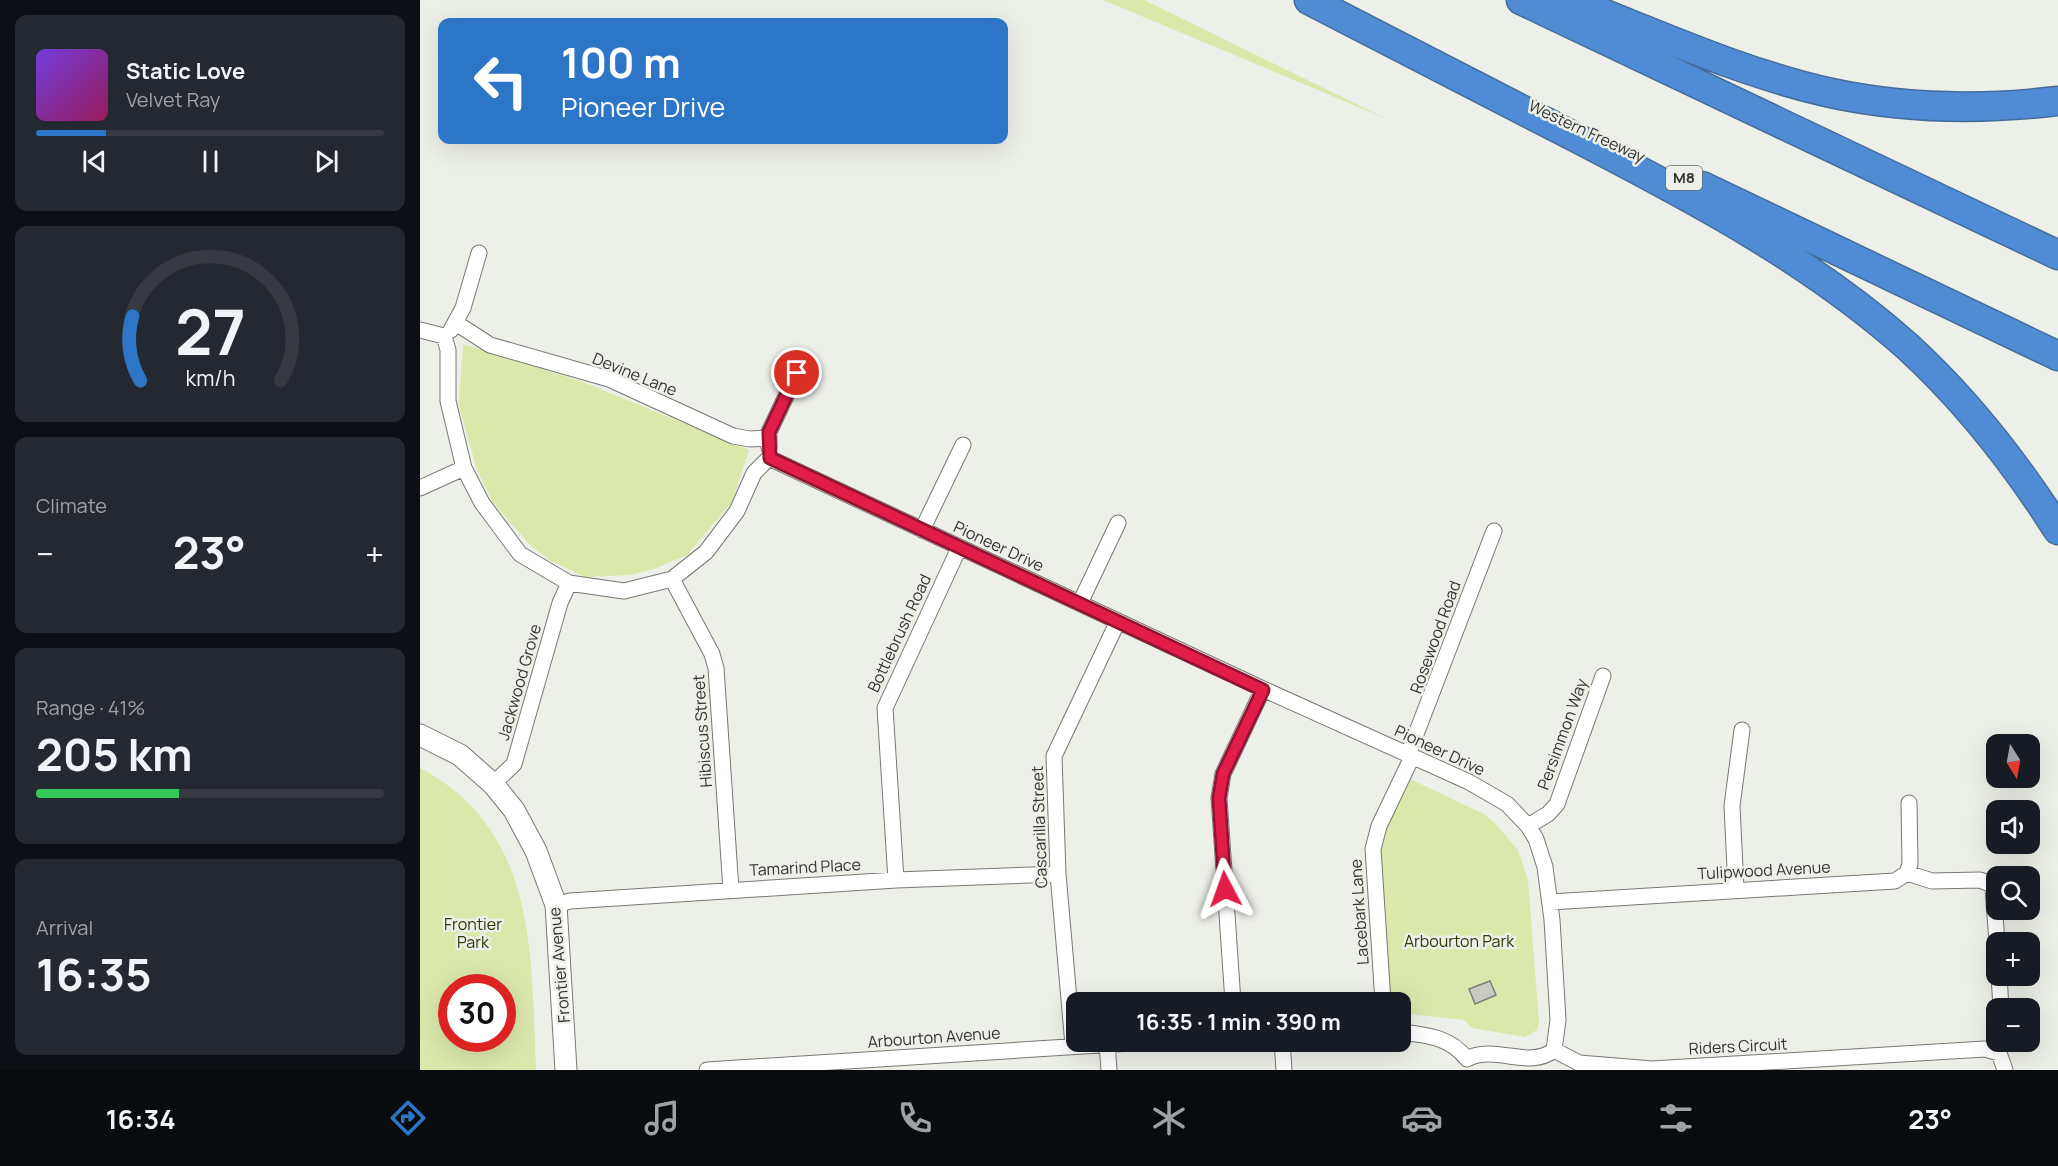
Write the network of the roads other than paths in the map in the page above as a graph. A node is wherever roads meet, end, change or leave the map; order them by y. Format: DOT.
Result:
graph roads {
  1 [pos="1310,0"];
  2 [pos="1521,0"];
  3 [pos="1569,0"];
  4 [pos="2058,101"];
  5 [pos="479,253"];
  6 [pos="2058,255"];
  7 [pos="456,323"];
  8 [pos="420,330"];
  9 [pos="444,336"];
  10 [pos="2058,356"];
  11 [pos="797,373"];
  12 [pos="769,438"];
  13 [pos="963,445"];
  14 [pos="770,458"];
  15 [pos="465,468"];
  16 [pos="420,488"];
  17 [pos="1118,523"];
  18 [pos="922,530"];
  19 [pos="2058,530"];
  20 [pos="1494,531"];
  21 [pos="959,548"];
  22 [pos="672,579"];
  23 [pos="569,583"];
  24 [pos="1080,603"];
  25 [pos="1118,621"];
  26 [pos="1602,676"];
  27 [pos="1263,690"];
  28 [pos="1743,730"];
  29 [pos="420,735"];
  30 [pos="1410,756"];
  31 [pos="493,784"];
  32 [pos="1909,803"];
  33 [pos="1528,826"];
  34 [pos="1907,873"];
  35 [pos="1058,874"];
  36 [pos="896,880"];
  37 [pos="1736,889"];
  38 [pos="731,890"];
  39 [pos="1550,902"];
  40 [pos="556,905"];
  41 [pos="1996,932"];
  42 [pos="1068,992"];
  43 [pos="1232,992"];
  44 [pos="1382,992"];
  45 [pos="1411,1034"];
  46 [pos="1066,1047"];
  47 [pos="1986,1048"];
  48 [pos="1554,1050"];
  49 [pos="1108,1052"];
  50 [pos="1283,1052"];
  51 [pos="2001,1052"];
  52 [pos="918,1063"];
  53 [pos="1466,1064"];
  54 [pos="1826,1064"];
  55 [pos="736,1069"];
  56 [pos="566,1070"];
  57 [pos="707,1070"];
  58 [pos="1109,1070"];
  59 [pos="1284,1070"];
  60 [pos="1652,1070"];
  61 [pos="2006,1070"];
  1 -- 10 [label="highway, Western Freeway / M8"];
  1 -- 19 [label="highway"];
  2 -- 6 [label="highway"];
  3 -- 4 [label="highway"];
  5 -- 7 [label="street"];
  7 -- 9 [label="street"];
  7 -- 12 [label="street, Devine Lane"];
  8 -- 9 [label="street"];
  9 -- 15 [label="street"];
  11 -- 12 [label="street"];
  12 -- 14 [label="street"];
  13 -- 18 [label="street"];
  14 -- 18 [label="street, Pioneer Drive"];
  14 -- 22 [label="street"];
  15 -- 16 [label="street"];
  15 -- 23 [label="street"];
  17 -- 24 [label="street"];
  18 -- 21 [label="street, Pioneer Drive"];
  20 -- 30 [label="street, Rosewood Road"];
  21 -- 24 [label="street, Pioneer Drive"];
  21 -- 36 [label="street, Bottlebrush Road"];
  22 -- 23 [label="street"];
  22 -- 38 [label="street, Hibiscus Street"];
  23 -- 31 [label="street, Jackwood Grove"];
  24 -- 25 [label="street, Pioneer Drive"];
  25 -- 27 [label="street, Pioneer Drive"];
  25 -- 35 [label="street, Cascarilla Street"];
  26 -- 33 [label="street, Persimmon Way"];
  27 -- 30 [label="street, Pioneer Drive"];
  27 -- 43 [label="street"];
  28 -- 37 [label="street"];
  29 -- 31 [label="street, Frontier Avenue"];
  30 -- 33 [label="street, Pioneer Drive"];
  30 -- 44 [label="street, Lacebark Lane"];
  31 -- 40 [label="street, Frontier Avenue"];
  32 -- 34 [label="street"];
  33 -- 39 [label="street, Pioneer Drive"];
  34 -- 37 [label="street, Tulipwood Avenue"];
  34 -- 41 [label="street"];
  35 -- 36 [label="street, Tamarind Place"];
  35 -- 42 [label="street, Cascarilla Street"];
  36 -- 38 [label="street, Tamarind Place"];
  37 -- 39 [label="street, Tulipwood Avenue"];
  38 -- 40 [label="street, Tamarind Place"];
  39 -- 48 [label="street, Pioneer Drive"];
  40 -- 56 [label="street, Frontier Avenue"];
  45 -- 53 [label="street"];
  46 -- 52 [label="street, Arbourton Avenue"];
  47 -- 54 [label="street, Riders Circuit"];
  48 -- 53 [label="street"];
  48 -- 60 [label="street, Riders Circuit"];
  49 -- 58 [label="street"];
  50 -- 59 [label="street"];
  51 -- 61 [label="street, Riders Circuit"];
  52 -- 55 [label="street, Arbourton Avenue"];
  54 -- 60 [label="street, Riders Circuit"];
  55 -- 57 [label="street, Arbourton Avenue"];
}
